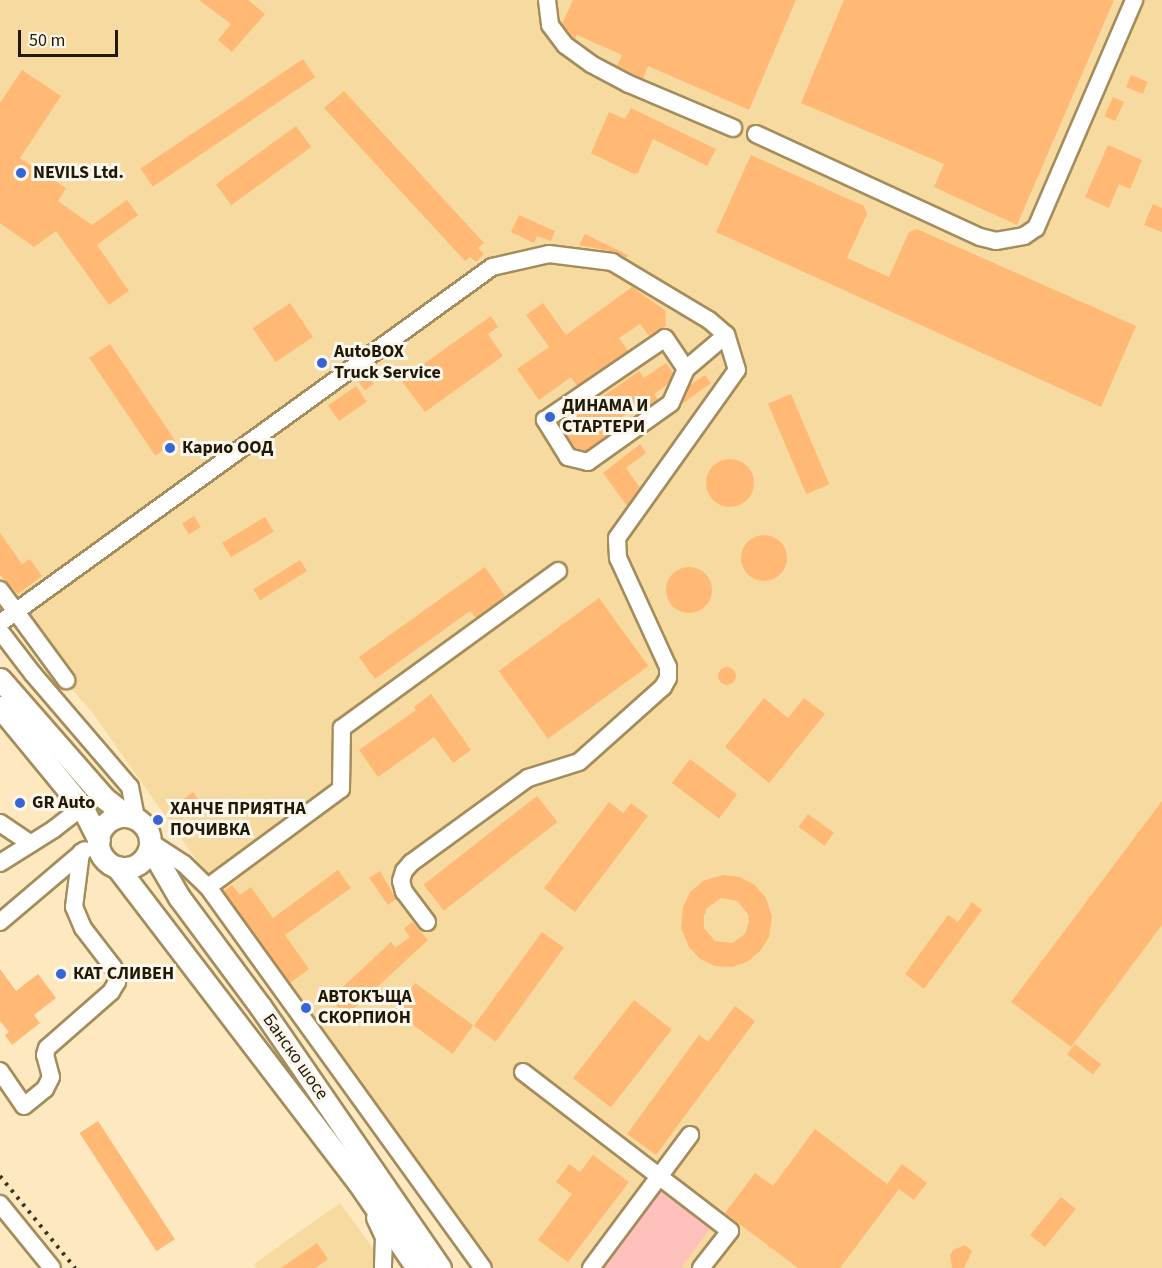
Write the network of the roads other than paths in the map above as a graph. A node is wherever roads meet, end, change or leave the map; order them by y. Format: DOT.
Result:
graph roads {
  1 [pos="547,0"];
  2 [pos="1134,0"];
  3 [pos="733,128"];
  4 [pos="756,134"];
  5 [pos="726,335"];
  6 [pos="686,369"];
  7 [pos="558,571"];
  8 [pos="0,590"];
  9 [pos="15,611"];
  10 [pos="0,623"];
  11 [pos="0,631"];
  12 [pos="0,679"];
  13 [pos="66,680"];
  14 [pos="0,707"];
  15 [pos="82,807"];
  16 [pos="131,818"];
  17 [pos="0,823"];
  18 [pos="31,844"];
  19 [pos="93,845"];
  20 [pos="150,845"];
  21 [pos="0,863"];
  22 [pos="117,867"];
  23 [pos="208,887"];
  24 [pos="0,922"];
  25 [pos="427,922"];
  26 [pos="0,1071"];
  27 [pos="523,1072"];
  28 [pos="690,1135"];
  29 [pos="659,1177"];
  30 [pos="358,1182"];
  31 [pos="0,1204"];
  32 [pos="52,1268"];
  33 [pos="383,1268"];
  34 [pos="417,1268"];
  35 [pos="440,1268"];
  36 [pos="483,1268"];
  37 [pos="591,1268"];
  38 [pos="701,1268"];
  1 -- 3 [label="street"];
  2 -- 4 [label="street"];
  5 -- 6 [label="street"];
  5 -- 9 [label="street"];
  5 -- 25 [label="street"];
  6 -- 6 [label="street"];
  7 -- 23 [label="street"];
  8 -- 9 [label="street"];
  9 -- 10 [label="street"];
  9 -- 13 [label="street"];
  11 -- 16 [label="street"];
  12 -- 16 [label="main road"];
  14 -- 15 [label="main road"];
  15 -- 18 [label="street"];
  15 -- 19 [label="main road"];
  16 -- 19 [label="main road"];
  16 -- 20 [label="main road"];
  17 -- 18 [label="street"];
  18 -- 21 [label="street"];
  19 -- 22 [label="main road"];
  19 -- 24 [label="street"];
  19 -- 26 [label="street"];
  20 -- 22 [label="main road"];
  20 -- 23 [label="street"];
  20 -- 35 [label="main road, Банско шосе"];
  22 -- 30 [label="main road, Банско шосе"];
  23 -- 36 [label="street"];
  27 -- 29 [label="street"];
  28 -- 29 [label="street"];
  29 -- 37 [label="street"];
  29 -- 38 [label="street"];
  30 -- 33 [label="street"];
  30 -- 34 [label="main road, Банско шосе"];
  31 -- 32 [label="street"];
}
